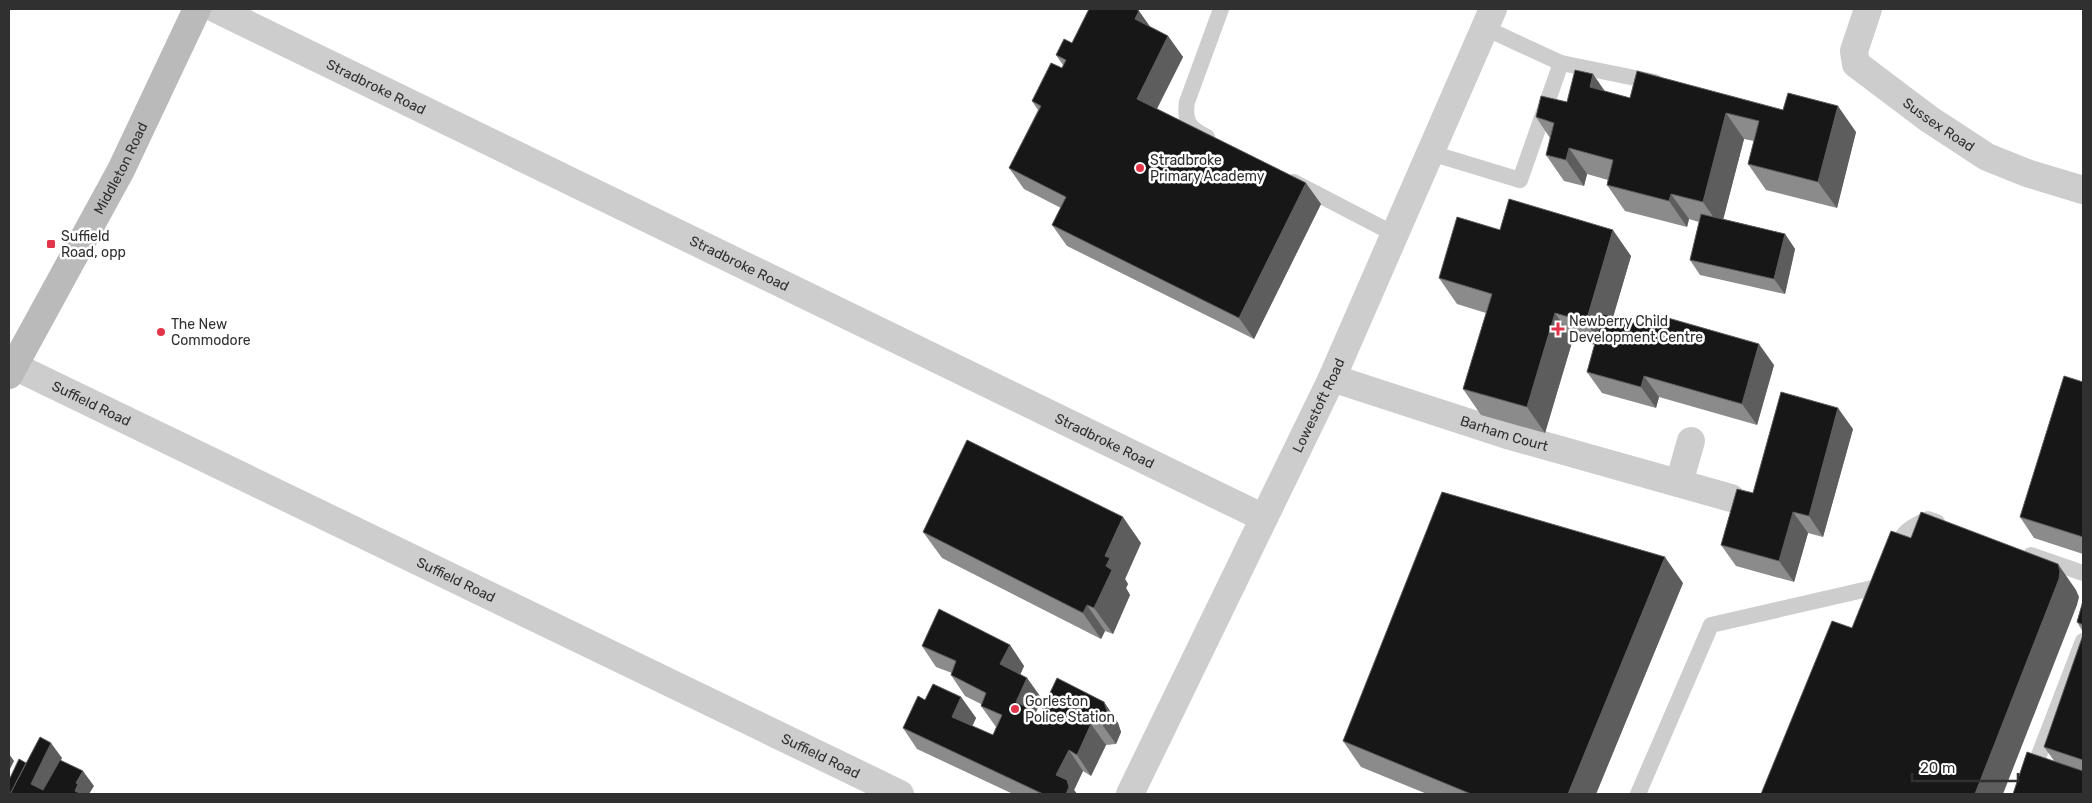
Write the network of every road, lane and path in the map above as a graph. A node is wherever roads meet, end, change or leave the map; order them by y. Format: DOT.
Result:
graph roads {
  1 [pos="196,9"];
  2 [pos="216,9"];
  3 [pos="1221,9"];
  4 [pos="1868,9"];
  5 [pos="1489,18"];
  6 [pos="1562,63"];
  7 [pos="1669,84"];
  8 [pos="1223,146"];
  9 [pos="1431,153"];
  10 [pos="1284,177"];
  11 [pos="2083,190"];
  12 [pos="1396,235"];
  13 [pos="11,371"];
  14 [pos="1332,378"];
  15 [pos="1691,441"];
  16 [pos="1679,483"];
  17 [pos="1731,498"];
  18 [pos="1264,518"];
  19 [pos="1954,528"];
  20 [pos="2014,549"];
  21 [pos="2083,573"];
  22 [pos="2083,640"];
  23 [pos="891,792"];
  24 [pos="1130,794"];
  25 [pos="1638,794"];
  26 [pos="2024,794"];
  1 -- 13 [label="main road, Middleton Road"];
  2 -- 18 [label="street, Stradbroke Road"];
  3 -- 8 [label="lane"];
  4 -- 11 [label="street, Sussex Road"];
  5 -- 6 [label="lane"];
  5 -- 9 [label="street, Lowestoft Road"];
  6 -- 7 [label="lane"];
  6 -- 9 [label="lane"];
  9 -- 12 [label="street, Lowestoft Road"];
  10 -- 12 [label="lane"];
  12 -- 14 [label="street, Lowestoft Road"];
  13 -- 23 [label="street, Suffield Road"];
  14 -- 16 [label="street, Barham Court"];
  14 -- 18 [label="street, Lowestoft Road"];
  15 -- 16 [label="street"];
  16 -- 17 [label="street, Barham Court"];
  18 -- 24 [label="street, Lowestoft Road"];
  19 -- 25 [label="lane"];
  20 -- 21 [label="lane"];
  22 -- 26 [label="lane"];
}
